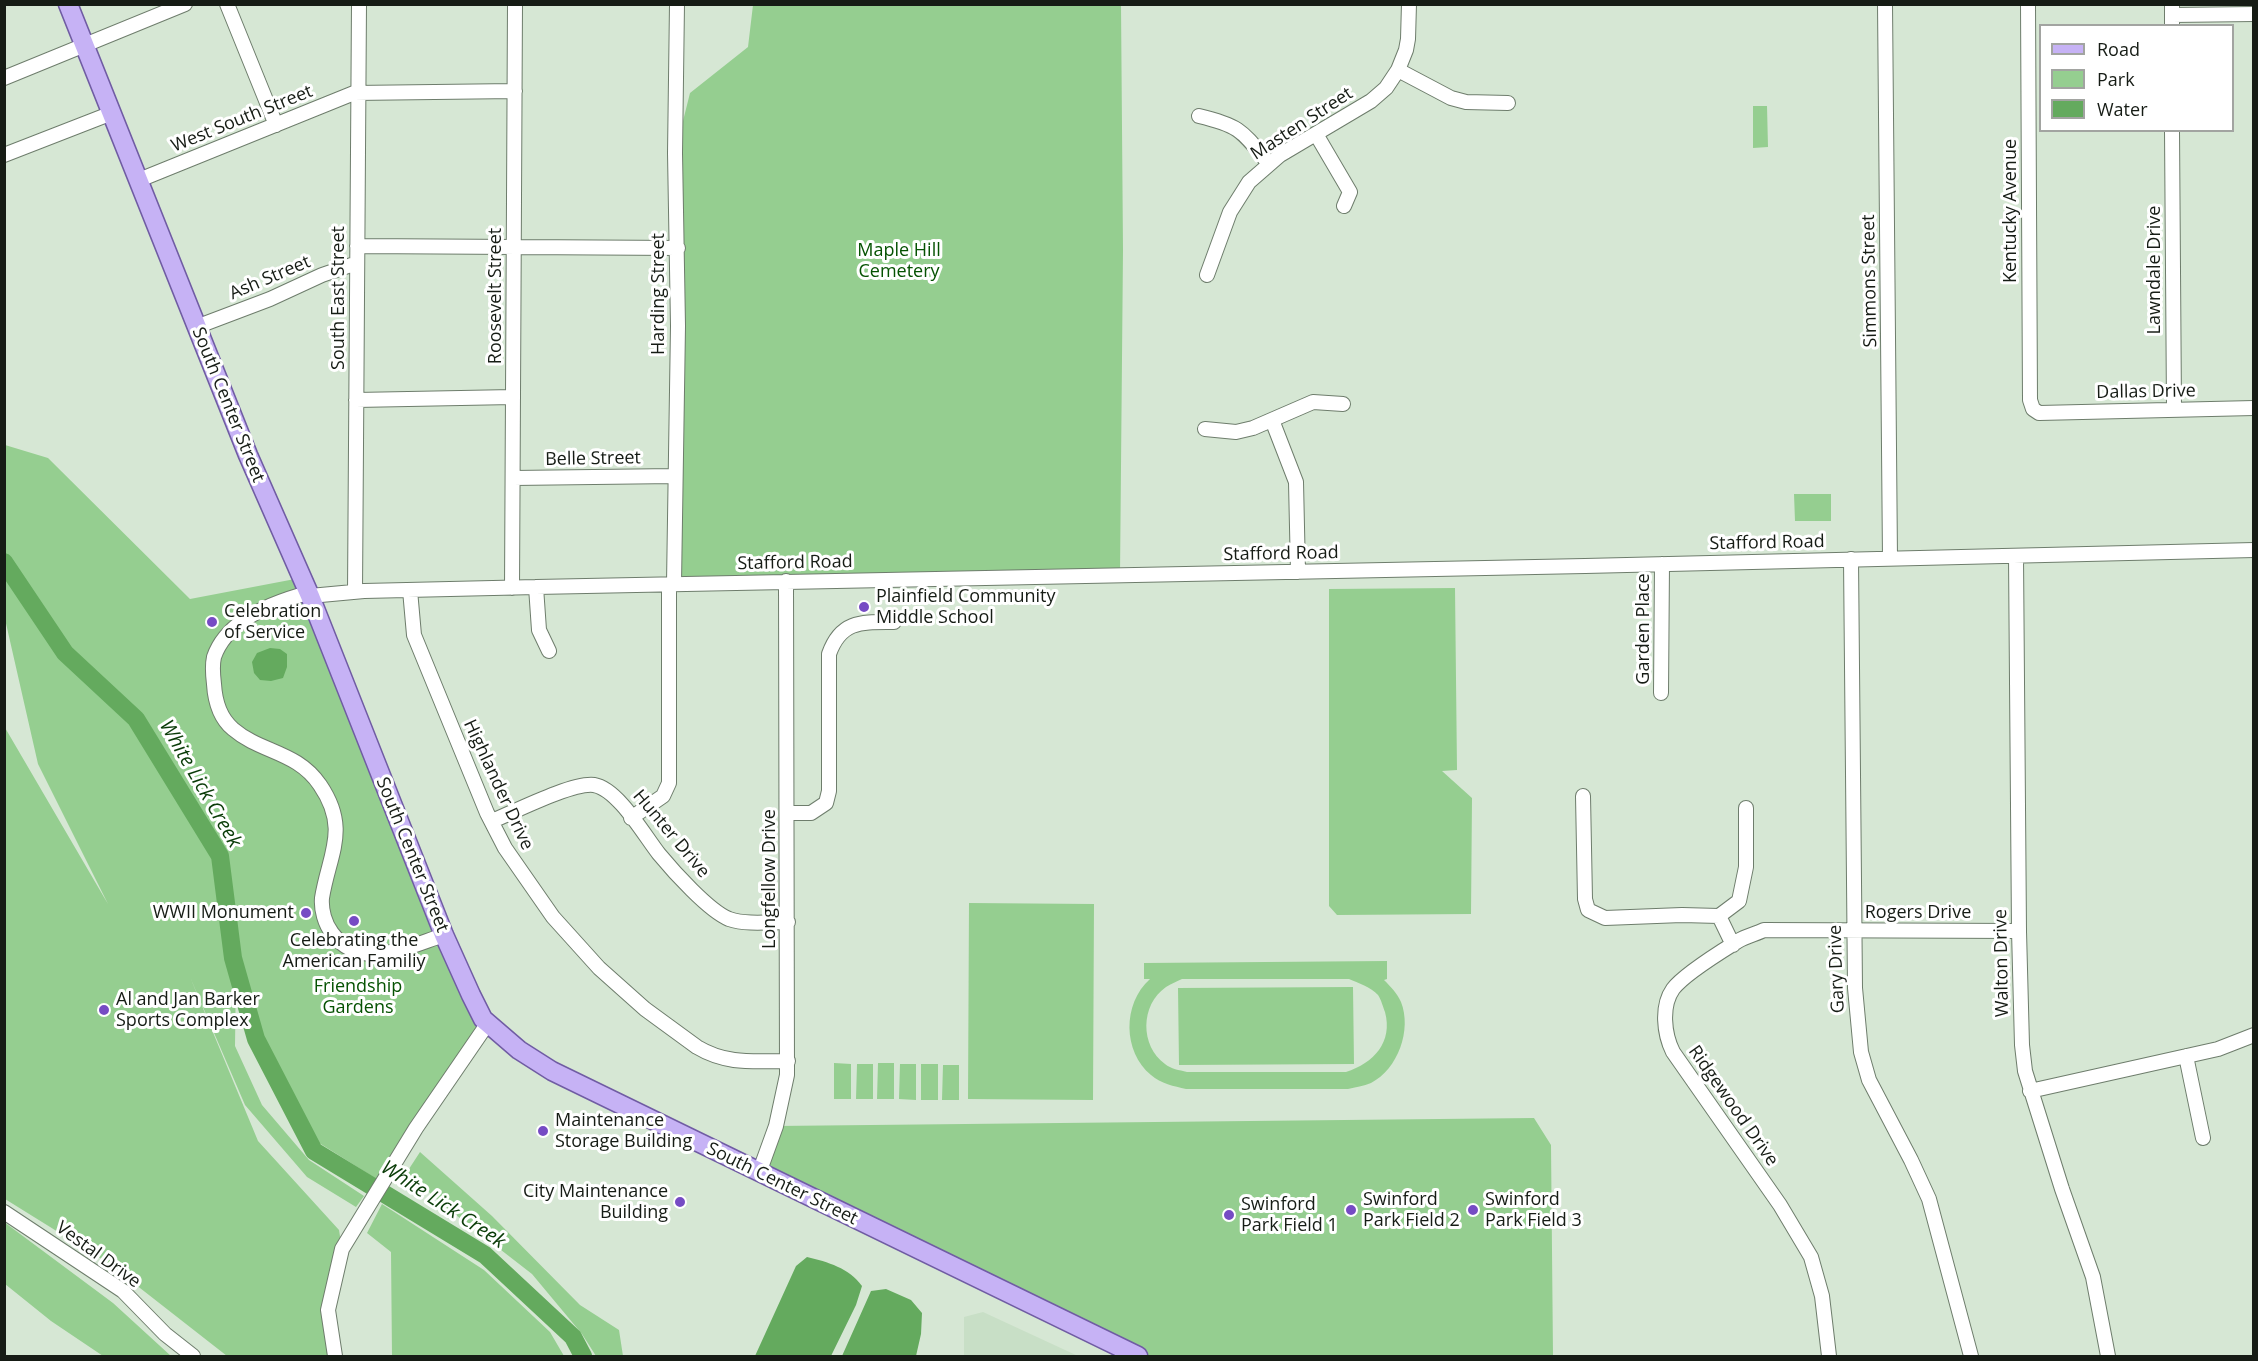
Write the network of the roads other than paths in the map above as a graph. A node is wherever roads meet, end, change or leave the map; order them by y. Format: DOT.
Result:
graph roads {
  1 [pos="68,4"];
  2 [pos="185,4"];
  3 [pos="227,4"];
  4 [pos="359,4"];
  5 [pos="516,4"];
  6 [pos="677,4"];
  7 [pos="1409,4"];
  8 [pos="1885,4"];
  9 [pos="2028,4"];
  10 [pos="2253,14"];
  11 [pos="2172,15"];
  12 [pos="85,45"];
  13 [pos="1398,70"];
  14 [pos="4,78"];
  15 [pos="515,91"];
  16 [pos="358,93"];
  17 [pos="1508,103"];
  18 [pos="112,113"];
  19 [pos="1199,116"];
  20 [pos="276,125"];
  21 [pos="2172,132"];
  22 [pos="1316,134"];
  23 [pos="4,155"];
  24 [pos="1269,164"];
  25 [pos="139,180"];
  26 [pos="1344,206"];
  27 [pos="357,246"];
  28 [pos="514,248"];
  29 [pos="678,248"];
  30 [pos="357,264"];
  31 [pos="1208,275"];
  32 [pos="196,327"];
  33 [pos="513,398"];
  34 [pos="356,400"];
  35 [pos="1342,404"];
  36 [pos="2253,408"];
  37 [pos="2174,409"];
  38 [pos="2039,413"];
  39 [pos="1272,420"];
  40 [pos="1205,429"];
  41 [pos="675,476"];
  42 [pos="513,478"];
  43 [pos="2253,550"];
  44 [pos="2016,556"];
  45 [pos="1890,558"];
  46 [pos="1851,559"];
  47 [pos="1662,564"];
  48 [pos="1298,572"];
  49 [pos="786,581"];
  50 [pos="672,584"];
  51 [pos="536,586"];
  52 [pos="512,588"];
  53 [pos="410,590"];
  54 [pos="355,592"];
  55 [pos="309,595"];
  56 [pos="894,622"];
  57 [pos="549,651"];
  58 [pos="1661,693"];
  59 [pos="1583,796"];
  60 [pos="1746,808"];
  61 [pos="787,813"];
  62 [pos="632,818"];
  63 [pos="492,821"];
  64 [pos="1719,916"];
  65 [pos="788,922"];
  66 [pos="2019,931"];
  67 [pos="1853,932"];
  68 [pos="444,935"];
  69 [pos="1733,945"];
  70 [pos="488,1023"];
  71 [pos="2253,1035"];
  72 [pos="2186,1056"];
  73 [pos="788,1060"];
  74 [pos="2030,1091"];
  75 [pos="2203,1138"];
  76 [pos="759,1173"];
  77 [pos="4,1212"];
  78 [pos="193,1356"];
  79 [pos="335,1356"];
  80 [pos="1138,1356"];
  81 [pos="1829,1356"];
  82 [pos="1971,1356"];
  83 [pos="2108,1356"];
  1 -- 12 [label="main road, South Center Street"];
  2 -- 12 [label="street"];
  3 -- 20 [label="street"];
  4 -- 16 [label="street, South East Street"];
  5 -- 15 [label="street, Roosevelt Street"];
  6 -- 29 [label="street, Harding Street"];
  7 -- 13 [label="street, Masten Street"];
  8 -- 45 [label="street, Simmons Street"];
  9 -- 38 [label="street, Kentucky Avenue"];
  10 -- 11 [label="street"];
  12 -- 14 [label="street"];
  12 -- 18 [label="main road, South Center Street"];
  13 -- 17 [label="street"];
  13 -- 22 [label="street, Masten Street"];
  15 -- 16 [label="street"];
  15 -- 28 [label="street, Roosevelt Street"];
  16 -- 20 [label="street, West South Street"];
  16 -- 27 [label="street, South East Street"];
  18 -- 23 [label="street"];
  18 -- 25 [label="main road, South Center Street"];
  19 -- 24 [label="street"];
  20 -- 25 [label="street, West South Street"];
  21 -- 37 [label="street, Lawndale Drive"];
  22 -- 24 [label="street, Masten Street"];
  22 -- 26 [label="street"];
  24 -- 31 [label="street, Masten Street"];
  25 -- 32 [label="main road, South Center Street"];
  27 -- 28 [label="street"];
  27 -- 30 [label="street, South East Street"];
  28 -- 29 [label="street"];
  28 -- 33 [label="street, Roosevelt Street"];
  29 -- 41 [label="street, Harding Street"];
  30 -- 32 [label="street, Ash Street"];
  30 -- 34 [label="street, South East Street"];
  32 -- 55 [label="main road, South Center Street"];
  33 -- 34 [label="street"];
  33 -- 42 [label="street, Roosevelt Street"];
  34 -- 54 [label="street, South East Street"];
  35 -- 39 [label="street"];
  36 -- 37 [label="street, Dallas Drive"];
  37 -- 38 [label="street, Dallas Drive"];
  39 -- 40 [label="street"];
  39 -- 48 [label="street"];
  41 -- 42 [label="street, Belle Street"];
  41 -- 50 [label="street, Harding Street"];
  42 -- 52 [label="street, Roosevelt Street"];
  43 -- 44 [label="street, Stafford Road"];
  44 -- 45 [label="street, Stafford Road"];
  44 -- 66 [label="street, Walton Drive"];
  45 -- 46 [label="street, Stafford Road"];
  46 -- 47 [label="street, Stafford Road"];
  46 -- 67 [label="street, Gary Drive"];
  47 -- 48 [label="street, Stafford Road"];
  47 -- 58 [label="street, Garden Place"];
  48 -- 49 [label="street, Stafford Road"];
  49 -- 50 [label="street, Stafford Road"];
  49 -- 61 [label="street, Longfellow Drive"];
  50 -- 51 [label="street, Stafford Road"];
  50 -- 62 [label="street, Harding Street"];
  51 -- 52 [label="street, Stafford Road"];
  51 -- 57 [label="street"];
  52 -- 53 [label="street, Stafford Road"];
  53 -- 54 [label="street, Stafford Road"];
  53 -- 63 [label="street, Highlander Drive"];
  54 -- 55 [label="street, Stafford Road"];
  55 -- 68 [label="main road, South Center Street"];
  55 -- 68 [label="street, Stafford Road"];
  56 -- 61 [label="street"];
  59 -- 64 [label="street"];
  60 -- 64 [label="street"];
  61 -- 65 [label="street, Longfellow Drive"];
  62 -- 63 [label="street, Hunter Drive"];
  62 -- 65 [label="street, Hunter Drive"];
  63 -- 73 [label="street, Highlander Drive"];
  64 -- 69 [label="street"];
  65 -- 73 [label="street, Longfellow Drive"];
  66 -- 67 [label="street, Rogers Drive"];
  66 -- 74 [label="street, Walton Drive"];
  67 -- 69 [label="street, Ridgewood Drive"];
  67 -- 82 [label="street, Gary Drive"];
  68 -- 70 [label="main road, South Center Street"];
  69 -- 81 [label="street, Ridgewood Drive"];
  70 -- 76 [label="main road, South Center Street"];
  70 -- 79 [label="street"];
  71 -- 72 [label="street"];
  72 -- 74 [label="street"];
  72 -- 75 [label="street"];
  73 -- 76 [label="street, Longfellow Drive"];
  74 -- 83 [label="street, Walton Drive"];
  76 -- 80 [label="main road, South Center Street"];
  77 -- 78 [label="street, Vestal Drive"];
}
